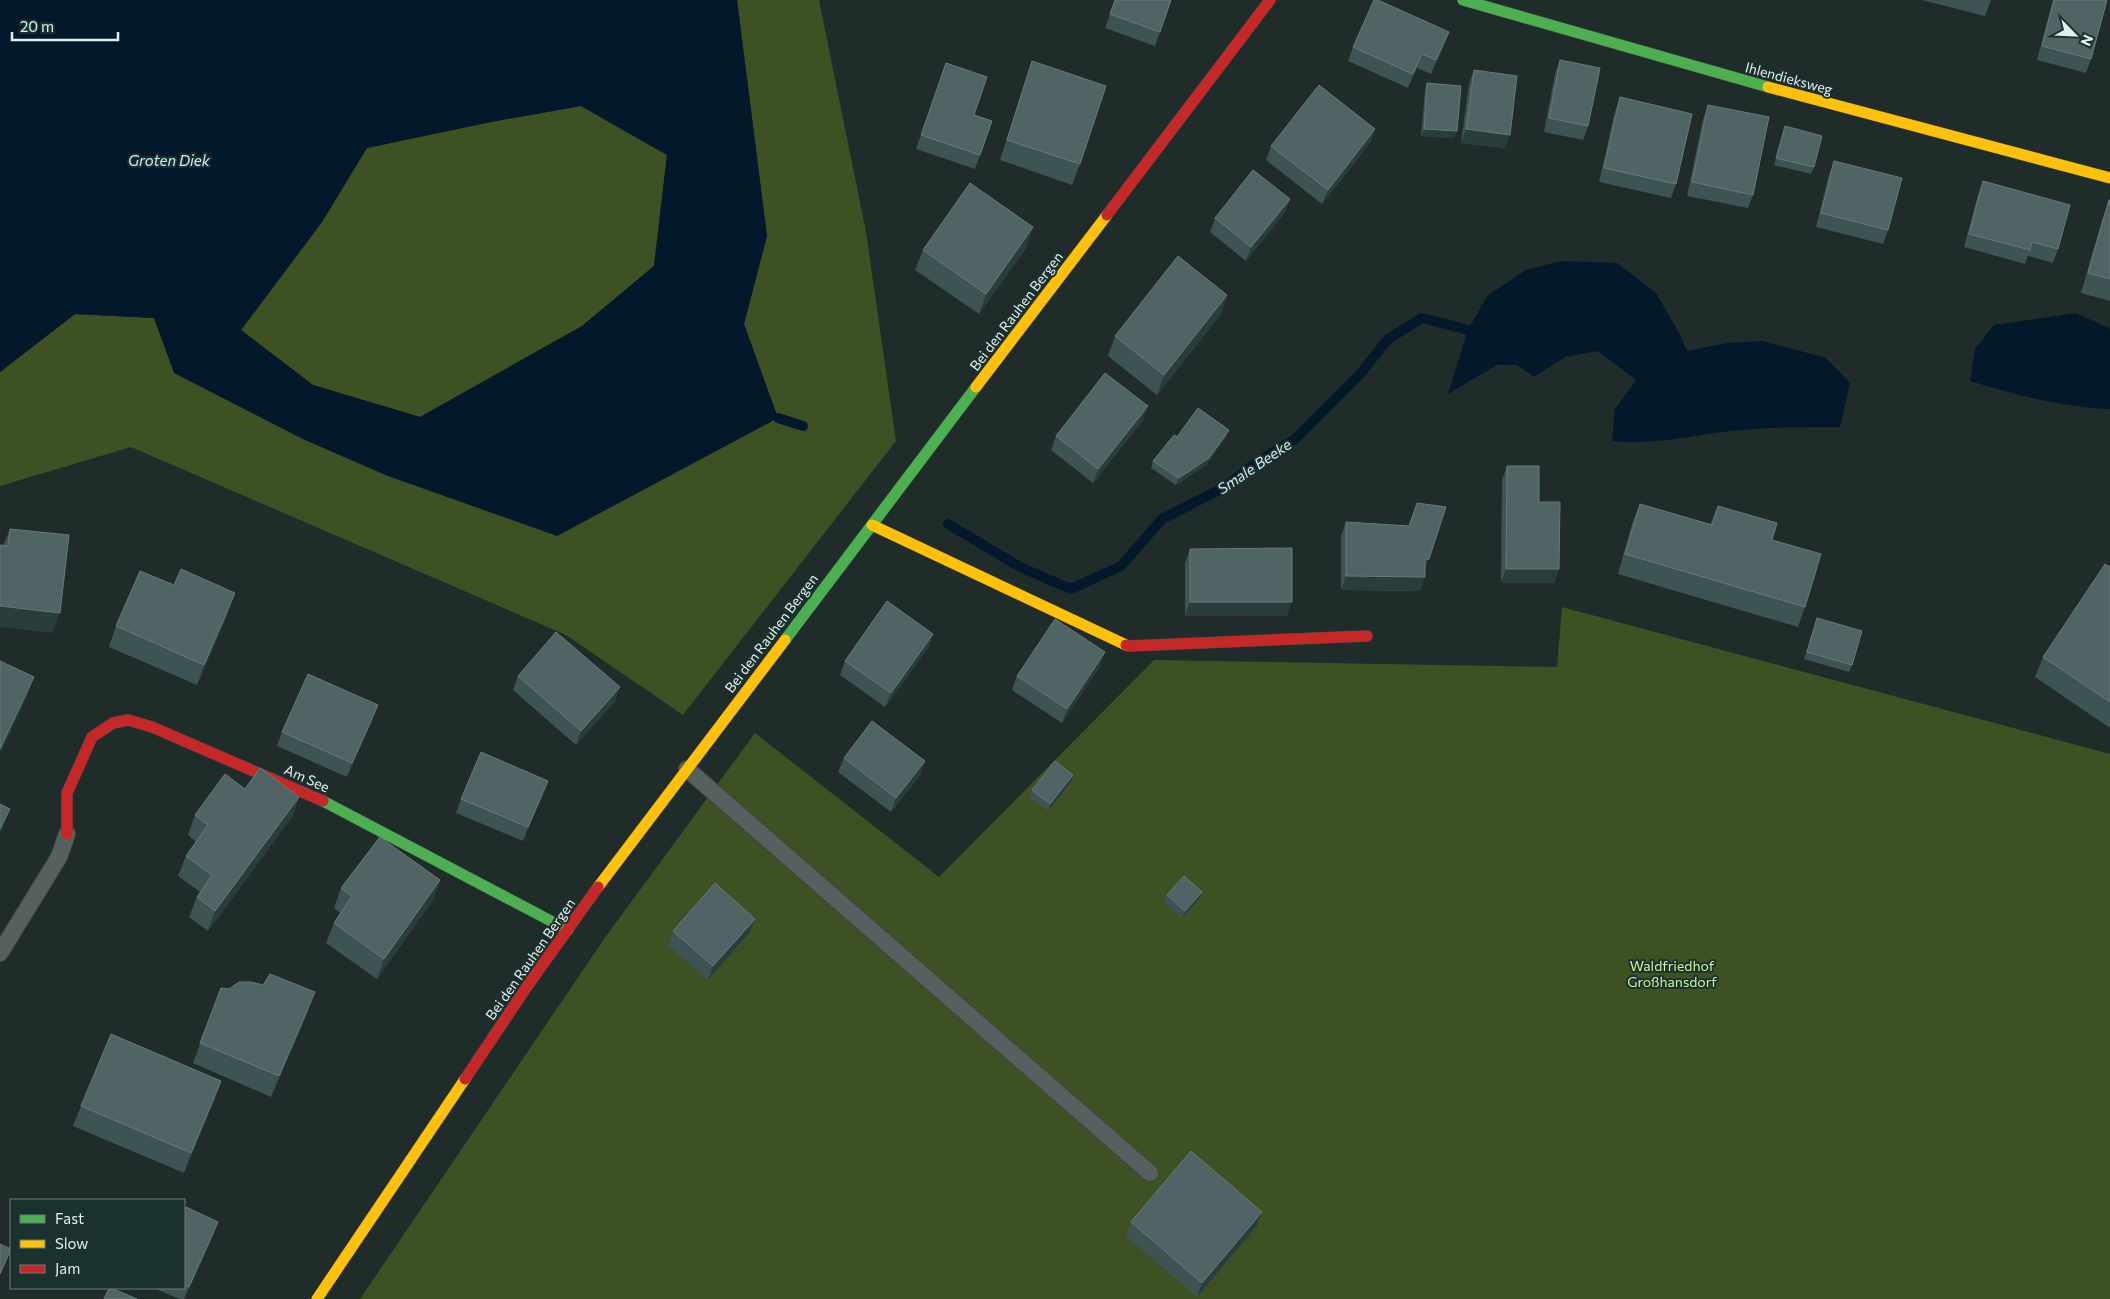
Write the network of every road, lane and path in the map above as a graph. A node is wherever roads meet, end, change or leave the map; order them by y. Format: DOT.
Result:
graph roads {
  1 [pos="1270,0"];
  2 [pos="1463,0"];
  3 [pos="2110,178"];
  4 [pos="872,525"];
  5 [pos="1367,636"];
  6 [pos="688,769"];
  7 [pos="66,834"];
  8 [pos="568,930"];
  9 [pos="0,953"];
  10 [pos="1150,1173"];
  11 [pos="317,1299"];
  1 -- 4 [label="street, Bei den Rauhen Bergen"];
  2 -- 3 [label="street, Ihlendieksweg"];
  4 -- 5 [label="street"];
  4 -- 6 [label="street, Bei den Rauhen Bergen"];
  6 -- 8 [label="street, Bei den Rauhen Bergen"];
  6 -- 10 [label="lane"];
  7 -- 8 [label="street, Am See"];
  7 -- 9 [label="lane"];
  8 -- 11 [label="street, Bei den Rauhen Bergen"];
}
